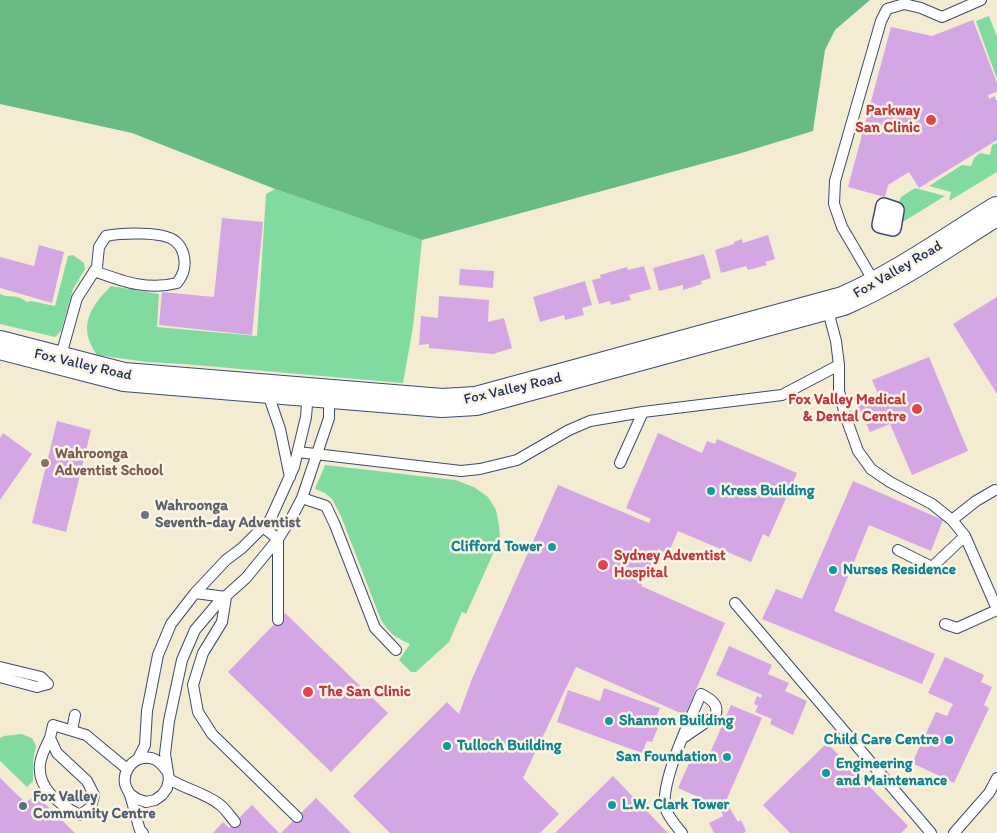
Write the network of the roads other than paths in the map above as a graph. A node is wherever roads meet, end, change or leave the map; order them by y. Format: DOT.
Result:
graph roads {
  1 [pos="981,0"];
  2 [pos="997,211"];
  3 [pos="96,268"];
  4 [pos="876,285"];
  5 [pos="827,306"];
  6 [pos="0,345"];
  7 [pos="60,360"];
  8 [pos="839,365"];
  9 [pos="266,388"];
  10 [pos="318,392"];
  11 [pos="642,412"];
  12 [pos="298,452"];
  13 [pos="316,454"];
  14 [pos="620,463"];
  15 [pos="290,477"];
  16 [pos="995,490"];
  17 [pos="302,498"];
  18 [pos="952,520"];
  19 [pos="263,527"];
  20 [pos="965,536"];
  21 [pos="278,539"];
  22 [pos="898,550"];
  23 [pos="195,593"];
  24 [pos="226,597"];
  25 [pos="735,603"];
  26 [pos="997,610"];
  27 [pos="278,620"];
  28 [pos="945,624"];
  29 [pos="396,650"];
  30 [pos="0,667"];
  31 [pos="0,677"];
  32 [pos="75,715"];
  33 [pos="72,730"];
  34 [pos="50,738"];
  35 [pos="683,738"];
  36 [pos="138,760"];
  37 [pos="127,769"];
  38 [pos="167,774"];
  39 [pos="997,778"];
  40 [pos="130,794"];
  41 [pos="993,795"];
  42 [pos="297,817"];
  43 [pos="236,822"];
  44 [pos="143,833"];
  45 [pos="682,833"];
  46 [pos="931,833"];
  47 [pos="954,833"];
  1 -- 4 [label="lane"];
  2 -- 4 [label="main road, Fox Valley Road"];
  3 -- 3 [label="lane"];
  3 -- 7 [label="lane"];
  4 -- 5 [label="main road, Fox Valley Road"];
  5 -- 8 [label="lane"];
  5 -- 10 [label="main road, Fox Valley Road"];
  6 -- 7 [label="main road, Fox Valley Road"];
  7 -- 9 [label="main road, Fox Valley Road"];
  8 -- 11 [label="lane"];
  8 -- 18 [label="lane"];
  9 -- 10 [label="main road, Fox Valley Road"];
  9 -- 15 [label="lane"];
  10 -- 12 [label="lane"];
  10 -- 13 [label="lane"];
  11 -- 13 [label="lane"];
  11 -- 14 [label="lane"];
  12 -- 13 [label="lane"];
  12 -- 15 [label="lane"];
  13 -- 17 [label="lane"];
  15 -- 19 [label="lane"];
  16 -- 18 [label="lane"];
  17 -- 21 [label="lane"];
  17 -- 29 [label="lane"];
  18 -- 20 [label="lane"];
  19 -- 21 [label="lane"];
  19 -- 23 [label="lane"];
  20 -- 22 [label="lane"];
  20 -- 26 [label="lane"];
  21 -- 24 [label="lane"];
  21 -- 27 [label="lane"];
  23 -- 24 [label="lane"];
  23 -- 36 [label="lane"];
  24 -- 38 [label="lane"];
  24 -- 42 [label="lane"];
  25 -- 46 [label="lane"];
  26 -- 28 [label="lane"];
  30 -- 31 [label="lane"];
  32 -- 33 [label="lane"];
  33 -- 34 [label="lane"];
  33 -- 37 [label="lane"];
  34 -- 34 [label="lane"];
  35 -- 45 [label="lane"];
  36 -- 37 [label="lane"];
  36 -- 38 [label="lane"];
  37 -- 40 [label="lane"];
  38 -- 40 [label="lane"];
  38 -- 43 [label="lane"];
  39 -- 41 [label="lane"];
  40 -- 44 [label="lane"];
  41 -- 47 [label="lane"];
}
